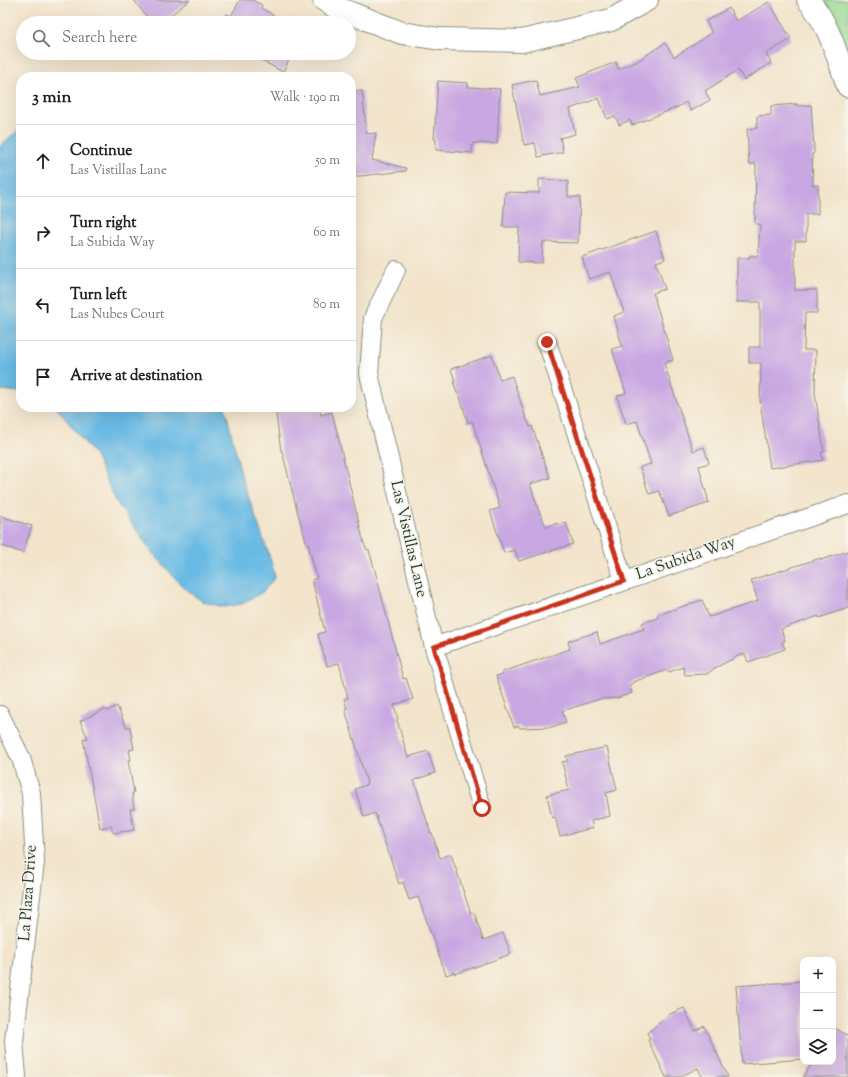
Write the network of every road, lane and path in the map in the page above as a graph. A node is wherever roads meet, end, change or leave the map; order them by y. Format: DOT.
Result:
graph roads {
  1 [pos="324,0"];
  2 [pos="647,0"];
  3 [pos="808,0"];
  4 [pos="848,86"];
  5 [pos="396,270"];
  6 [pos="547,342"];
  7 [pos="848,504"];
  8 [pos="624,581"];
  9 [pos="434,647"];
  10 [pos="0,715"];
  11 [pos="482,808"];
  12 [pos="17,1077"];
  1 -- 2 [label="street"];
  3 -- 4 [label="street"];
  5 -- 9 [label="street, Las Vistillas Lane"];
  6 -- 8 [label="street"];
  7 -- 8 [label="street, La Subida Way"];
  8 -- 9 [label="street, La Subida Way"];
  9 -- 11 [label="street, Las Vistillas Lane"];
  10 -- 12 [label="street, La Plaza Drive"];
}
